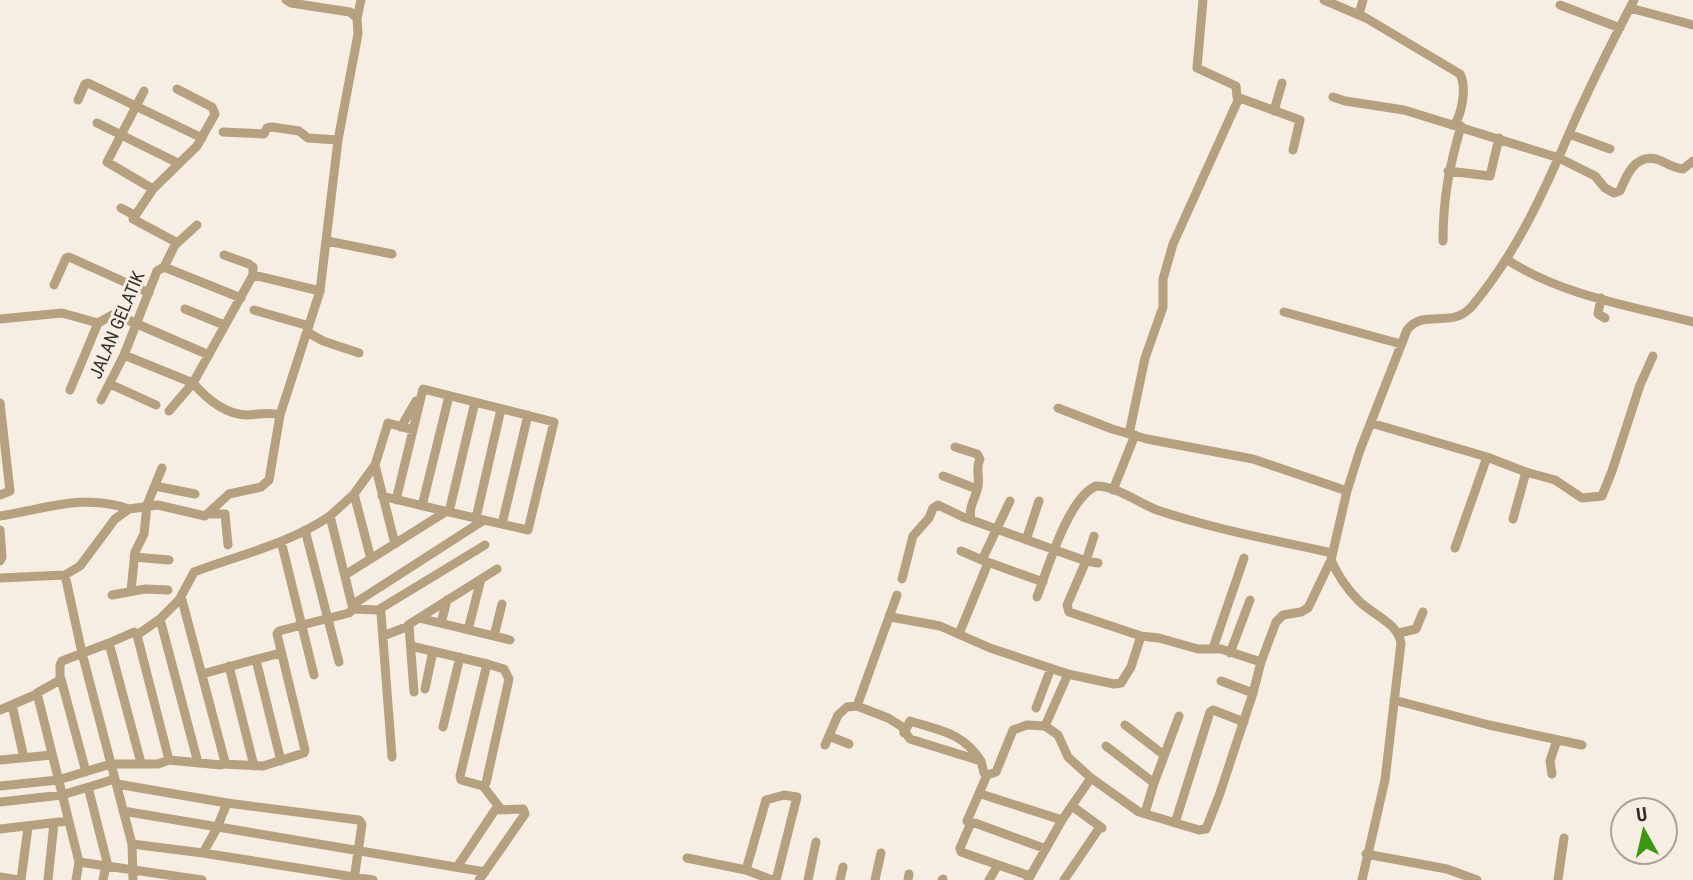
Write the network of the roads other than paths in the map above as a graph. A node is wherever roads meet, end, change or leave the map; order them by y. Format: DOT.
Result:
graph roads {
  1 [pos="286,0"];
  2 [pos="361,0"];
  3 [pos="1203,0"];
  4 [pos="1324,0"];
  5 [pos="1363,0"];
  6 [pos="1632,4"];
  7 [pos="1560,5"];
  8 [pos="1359,14"];
  9 [pos="356,18"];
  10 [pos="1693,24"];
  11 [pos="1620,28"];
  12 [pos="1282,83"];
  13 [pos="177,89"];
  14 [pos="144,91"];
  15 [pos="1333,97"];
  16 [pos="1239,98"];
  17 [pos="78,100"];
  18 [pos="136,106"];
  19 [pos="1274,111"];
  20 [pos="97,123"];
  21 [pos="1457,126"];
  22 [pos="223,132"];
  23 [pos="1569,134"];
  24 [pos="122,136"];
  25 [pos="202,138"];
  26 [pos="1499,138"];
  27 [pos="338,140"];
  28 [pos="1610,149"];
  29 [pos="1293,150"];
  30 [pos="1559,158"];
  31 [pos="1693,161"];
  32 [pos="178,163"];
  33 [pos="1448,171"];
  34 [pos="153,189"];
  35 [pos="121,208"];
  36 [pos="134,215"];
  37 [pos="197,225"];
  38 [pos="327,241"];
  39 [pos="1443,241"];
  40 [pos="175,245"];
  41 [pos="392,254"];
  42 [pos="224,255"];
  43 [pos="1506,259"];
  44 [pos="164,267"];
  45 [pos="254,275"];
  46 [pos="54,285"];
  47 [pos="320,291"];
  48 [pos="149,293"];
  49 [pos="241,298"];
  50 [pos="1601,298"];
  51 [pos="185,309"];
  52 [pos="254,310"];
  53 [pos="1284,312"];
  54 [pos="1605,318"];
  55 [pos="0,319"];
  56 [pos="1693,322"];
  57 [pos="98,323"];
  58 [pos="136,323"];
  59 [pos="224,325"];
  60 [pos="308,329"];
  61 [pos="1401,344"];
  62 [pos="359,353"];
  63 [pos="124,355"];
  64 [pos="209,355"];
  65 [pos="1653,356"];
  66 [pos="193,383"];
  67 [pos="110,384"];
  68 [pos="423,389"];
  69 [pos="70,390"];
  70 [pos="449,396"];
  71 [pos="101,400"];
  72 [pos="475,402"];
  73 [pos="0,403"];
  74 [pos="156,405"];
  75 [pos="1058,408"];
  76 [pos="501,409"];
  77 [pos="169,411"];
  78 [pos="280,415"];
  79 [pos="528,415"];
  80 [pos="1371,423"];
  81 [pos="401,427"];
  82 [pos="413,430"];
  83 [pos="1132,435"];
  84 [pos="956,447"];
  85 [pos="1487,457"];
  86 [pos="375,466"];
  87 [pos="162,468"];
  88 [pos="1525,472"];
  89 [pos="943,476"];
  90 [pos="155,486"];
  91 [pos="977,489"];
  92 [pos="1113,490"];
  93 [pos="1347,491"];
  94 [pos="195,494"];
  95 [pos="354,494"];
  96 [pos="0,495"];
  97 [pos="382,496"];
  98 [pos="396,500"];
  99 [pos="1010,501"];
  100 [pos="1040,501"];
  101 [pos="147,505"];
  102 [pos="422,506"];
  103 [pos="130,509"];
  104 [pos="448,512"];
  105 [pos="209,514"];
  106 [pos="0,516"];
  107 [pos="330,516"];
  108 [pos="480,519"];
  109 [pos="971,519"];
  110 [pos="1513,519"];
  111 [pos="502,524"];
  112 [pos="997,528"];
  113 [pos="0,530"];
  114 [pos="305,530"];
  115 [pos="1094,536"];
  116 [pos="1026,540"];
  117 [pos="281,541"];
  118 [pos="395,544"];
  119 [pos="228,545"];
  120 [pos="485,545"];
  121 [pos="1455,548"];
  122 [pos="961,551"];
  123 [pos="1056,551"];
  124 [pos="134,557"];
  125 [pos="1331,557"];
  126 [pos="1244,558"];
  127 [pos="370,559"];
  128 [pos="169,560"];
  129 [pos="0,561"];
  130 [pos="985,561"];
  131 [pos="1086,561"];
  132 [pos="1098,563"];
  133 [pos="497,569"];
  134 [pos="65,575"];
  135 [pos="345,575"];
  136 [pos="0,578"];
  137 [pos="481,579"];
  138 [pos="902,579"];
  139 [pos="1043,582"];
  140 [pos="168,590"];
  141 [pos="131,591"];
  142 [pos="112,595"];
  143 [pos="897,595"];
  144 [pos="1037,597"];
  145 [pos="179,600"];
  146 [pos="447,600"];
  147 [pos="1250,600"];
  148 [pos="502,604"];
  149 [pos="355,607"];
  150 [pos="374,610"];
  151 [pos="1423,612"];
  152 [pos="891,617"];
  153 [pos="328,618"];
  154 [pos="419,618"];
  155 [pos="160,619"];
  156 [pos="442,623"];
  157 [pos="302,625"];
  158 [pos="408,625"];
  159 [pos="468,630"];
  160 [pos="1399,633"];
  161 [pos="959,634"];
  162 [pos="137,635"];
  163 [pos="383,636"];
  164 [pos="494,636"];
  165 [pos="1141,636"];
  166 [pos="510,640"];
  167 [pos="109,643"];
  168 [pos="411,646"];
  169 [pos="1213,648"];
  170 [pos="433,651"];
  171 [pos="82,653"];
  172 [pos="280,653"];
  173 [pos="1230,653"];
  174 [pos="460,657"];
  175 [pos="256,660"];
  176 [pos="340,662"];
  177 [pos="1261,662"];
  178 [pos="487,664"];
  179 [pos="229,666"];
  180 [pos="1051,668"];
  181 [pos="202,674"];
  182 [pos="1068,674"];
  183 [pos="314,675"];
  184 [pos="61,679"];
  185 [pos="1221,681"];
  186 [pos="425,689"];
  187 [pos="414,692"];
  188 [pos="1253,693"];
  189 [pos="37,694"];
  190 [pos="1394,700"];
  191 [pos="12,705"];
  192 [pos="857,705"];
  193 [pos="1036,709"];
  194 [pos="0,710"];
  195 [pos="1179,716"];
  196 [pos="1244,722"];
  197 [pos="1125,724"];
  198 [pos="1045,726"];
  199 [pos="443,727"];
  200 [pos="940,731"];
  201 [pos="904,733"];
  202 [pos="957,737"];
  203 [pos="1557,740"];
  204 [pos="849,744"];
  205 [pos="1582,745"];
  206 [pos="1106,746"];
  207 [pos="933,747"];
  208 [pos="952,753"];
  209 [pos="52,755"];
  210 [pos="1164,755"];
  211 [pos="392,757"];
  212 [pos="24,758"];
  213 [pos="0,760"];
  214 [pos="169,760"];
  215 [pos="281,761"];
  216 [pos="981,761"];
  217 [pos="141,763"];
  218 [pos="198,763"];
  219 [pos="224,764"];
  220 [pos="111,765"];
  221 [pos="254,766"];
  222 [pos="86,772"];
  223 [pos="1552,774"];
  224 [pos="987,775"];
  225 [pos="1091,778"];
  226 [pos="116,780"];
  227 [pos="59,781"];
  228 [pos="1154,783"];
  229 [pos="0,786"];
  230 [pos="483,786"];
  231 [pos="88,788"];
  232 [pos="62,794"];
  233 [pos="984,795"];
  234 [pos="0,802"];
  235 [pos="227,803"];
  236 [pos="1072,806"];
  237 [pos="500,808"];
  238 [pos="123,811"];
  239 [pos="1145,813"];
  240 [pos="1062,820"];
  241 [pos="68,821"];
  242 [pos="967,821"];
  243 [pos="54,823"];
  244 [pos="1175,823"];
  245 [pos="28,827"];
  246 [pos="217,828"];
  247 [pos="0,829"];
  248 [pos="1564,838"];
  249 [pos="816,842"];
  250 [pos="132,844"];
  251 [pos="358,849"];
  252 [pos="1046,849"];
  253 [pos="202,853"];
  254 [pos="881,853"];
  255 [pos="1366,855"];
  256 [pos="687,858"];
  257 [pos="79,862"];
  258 [pos="107,865"];
  259 [pos="998,865"];
  260 [pos="457,867"];
  261 [pos="843,867"];
  262 [pos="134,869"];
  263 [pos="746,870"];
  264 [pos="482,876"];
  265 [pos="0,877"];
  266 [pos="354,878"];
  267 [pos="1029,878"];
  268 [pos="20,880"];
  269 [pos="48,880"];
  270 [pos="76,880"];
  271 [pos="103,880"];
  272 [pos="133,880"];
  273 [pos="202,880"];
  274 [pos="373,880"];
  275 [pos="774,880"];
  276 [pos="808,880"];
  277 [pos="840,880"];
  278 [pos="875,880"];
  279 [pos="989,880"];
  280 [pos="1064,880"];
  281 [pos="1362,880"];
  282 [pos="1477,880"];
  283 [pos="1558,880"];
  1 -- 9 [label="street"];
  2 -- 9 [label="street"];
  3 -- 16 [label="street"];
  4 -- 8 [label="street"];
  5 -- 8 [label="street"];
  6 -- 10 [label="street"];
  6 -- 11 [label="street"];
  7 -- 11 [label="street"];
  8 -- 21 [label="street"];
  9 -- 27 [label="street"];
  11 -- 23 [label="street"];
  12 -- 19 [label="street"];
  13 -- 25 [label="street"];
  14 -- 18 [label="street"];
  15 -- 21 [label="street"];
  16 -- 19 [label="street"];
  16 -- 83 [label="street"];
  17 -- 18 [label="street"];
  18 -- 24 [label="street"];
  18 -- 25 [label="street"];
  19 -- 29 [label="street"];
  20 -- 24 [label="street"];
  21 -- 26 [label="street"];
  21 -- 33 [label="street"];
  22 -- 27 [label="street"];
  23 -- 28 [label="street"];
  23 -- 30 [label="street"];
  24 -- 32 [label="street"];
  24 -- 34 [label="street"];
  25 -- 32 [label="street"];
  26 -- 30 [label="street"];
  26 -- 33 [label="street"];
  27 -- 38 [label="street"];
  30 -- 31 [label="street"];
  30 -- 43 [label="street"];
  32 -- 34 [label="street"];
  33 -- 39 [label="street"];
  34 -- 36 [label="street"];
  35 -- 36 [label="street"];
  36 -- 40 [label="street"];
  37 -- 40 [label="street"];
  38 -- 41 [label="street"];
  38 -- 47 [label="street"];
  40 -- 44 [label="street, JALAN GELATIK"];
  42 -- 45 [label="street"];
  43 -- 50 [label="street"];
  43 -- 61 [label="street"];
  44 -- 48 [label="street, JALAN GELATIK"];
  44 -- 49 [label="street"];
  45 -- 47 [label="street"];
  45 -- 49 [label="street"];
  46 -- 48 [label="street"];
  47 -- 60 [label="street"];
  48 -- 58 [label="street, JALAN GELATIK"];
  49 -- 59 [label="street"];
  50 -- 54 [label="street"];
  50 -- 56 [label="street"];
  51 -- 59 [label="street"];
  52 -- 60 [label="street"];
  53 -- 61 [label="street"];
  55 -- 57 [label="street"];
  57 -- 58 [label="street"];
  57 -- 69 [label="street"];
  58 -- 63 [label="street, JALAN GELATIK"];
  58 -- 64 [label="street"];
  59 -- 64 [label="street"];
  60 -- 62 [label="street"];
  60 -- 78 [label="street"];
  61 -- 80 [label="street"];
  63 -- 66 [label="street"];
  63 -- 67 [label="street, JALAN GELATIK"];
  64 -- 66 [label="street"];
  65 -- 88 [label="street"];
  66 -- 77 [label="street"];
  66 -- 78 [label="street"];
  67 -- 71 [label="street, JALAN GELATIK"];
  67 -- 74 [label="street"];
  68 -- 70 [label="street"];
  68 -- 81 [label="street"];
  68 -- 82 [label="street"];
  70 -- 72 [label="street"];
  70 -- 102 [label="street"];
  72 -- 76 [label="street"];
  72 -- 104 [label="street"];
  73 -- 96 [label="street"];
  75 -- 83 [label="street"];
  76 -- 79 [label="street"];
  76 -- 108 [label="street"];
  78 -- 105 [label="street"];
  79 -- 111 [label="street"];
  79 -- 111 [label="street"];
  80 -- 85 [label="street"];
  80 -- 93 [label="street"];
  81 -- 82 [label="street"];
  81 -- 86 [label="street"];
  82 -- 98 [label="street"];
  83 -- 92 [label="street"];
  83 -- 93 [label="street"];
  84 -- 91 [label="street"];
  85 -- 88 [label="street"];
  85 -- 121 [label="street"];
  86 -- 95 [label="street"];
  86 -- 97 [label="street"];
  87 -- 90 [label="street"];
  88 -- 110 [label="street"];
  89 -- 91 [label="street"];
  90 -- 94 [label="street"];
  90 -- 101 [label="street"];
  91 -- 109 [label="street"];
  92 -- 123 [label="street"];
  92 -- 125 [label="street"];
  93 -- 125 [label="street"];
  95 -- 107 [label="street"];
  95 -- 127 [label="street"];
  97 -- 98 [label="street"];
  97 -- 118 [label="street"];
  98 -- 102 [label="street"];
  99 -- 112 [label="street"];
  100 -- 116 [label="street"];
  101 -- 103 [label="street"];
  101 -- 105 [label="street"];
  101 -- 124 [label="street"];
  102 -- 104 [label="street"];
  103 -- 106 [label="street"];
  103 -- 134 [label="street"];
  104 -- 108 [label="street"];
  104 -- 118 [label="street"];
  105 -- 119 [label="street"];
  107 -- 114 [label="street"];
  107 -- 135 [label="street"];
  108 -- 111 [label="street"];
  108 -- 149 [label="street"];
  109 -- 112 [label="street"];
  109 -- 138 [label="street"];
  112 -- 116 [label="street"];
  112 -- 130 [label="street"];
  113 -- 129 [label="street"];
  114 -- 117 [label="street"];
  114 -- 153 [label="street"];
  115 -- 131 [label="street"];
  116 -- 123 [label="street"];
  117 -- 145 [label="street"];
  117 -- 157 [label="street"];
  118 -- 127 [label="street"];
  120 -- 150 [label="street"];
  122 -- 130 [label="street"];
  123 -- 131 [label="street"];
  123 -- 139 [label="street"];
  124 -- 128 [label="street"];
  124 -- 141 [label="street"];
  125 -- 160 [label="street"];
  125 -- 177 [label="street"];
  126 -- 169 [label="street"];
  127 -- 135 [label="street"];
  130 -- 139 [label="street"];
  130 -- 161 [label="street"];
  131 -- 132 [label="street"];
  131 -- 165 [label="street"];
  133 -- 137 [label="street"];
  134 -- 136 [label="street"];
  134 -- 171 [label="street"];
  135 -- 149 [label="street"];
  137 -- 146 [label="street"];
  137 -- 159 [label="street"];
  139 -- 144 [label="street"];
  140 -- 141 [label="street"];
  141 -- 142 [label="street"];
  143 -- 152 [label="street"];
  145 -- 155 [label="street"];
  145 -- 181 [label="street"];
  146 -- 154 [label="street"];
  146 -- 156 [label="street"];
  147 -- 173 [label="street"];
  148 -- 164 [label="street"];
  149 -- 150 [label="street"];
  149 -- 153 [label="street"];
  150 -- 163 [label="street"];
  151 -- 160 [label="street"];
  152 -- 161 [label="street"];
  152 -- 192 [label="street"];
  153 -- 157 [label="street"];
  153 -- 176 [label="street"];
  154 -- 156 [label="street"];
  154 -- 158 [label="street"];
  155 -- 162 [label="street"];
  155 -- 218 [label="street"];
  156 -- 159 [label="street"];
  157 -- 172 [label="street"];
  157 -- 183 [label="street"];
  158 -- 163 [label="street"];
  158 -- 168 [label="street"];
  159 -- 164 [label="street"];
  160 -- 190 [label="street"];
  161 -- 180 [label="street"];
  162 -- 167 [label="street"];
  162 -- 214 [label="street"];
  163 -- 211 [label="street"];
  164 -- 166 [label="street"];
  165 -- 169 [label="street"];
  165 -- 182 [label="street"];
  167 -- 171 [label="street"];
  167 -- 217 [label="street"];
  168 -- 170 [label="street"];
  168 -- 187 [label="street"];
  169 -- 173 [label="street"];
  170 -- 174 [label="street"];
  170 -- 186 [label="street"];
  171 -- 184 [label="street"];
  171 -- 220 [label="street"];
  172 -- 175 [label="street"];
  172 -- 215 [label="street"];
  173 -- 177 [label="street"];
  174 -- 178 [label="street"];
  174 -- 199 [label="street"];
  175 -- 179 [label="street"];
  175 -- 215 [label="street"];
  177 -- 188 [label="street"];
  178 -- 230 [label="street"];
  178 -- 230 [label="street"];
  179 -- 181 [label="street"];
  179 -- 221 [label="street"];
  180 -- 182 [label="street"];
  180 -- 193 [label="street"];
  181 -- 219 [label="street"];
  182 -- 198 [label="street"];
  184 -- 189 [label="street"];
  184 -- 222 [label="street"];
  185 -- 188 [label="street"];
  188 -- 196 [label="street"];
  189 -- 191 [label="street"];
  189 -- 209 [label="street"];
  190 -- 203 [label="street"];
  190 -- 255 [label="street"];
  191 -- 194 [label="street"];
  191 -- 212 [label="street"];
  192 -- 201 [label="street"];
  192 -- 204 [label="street"];
  195 -- 210 [label="street"];
  196 -- 244 [label="street"];
  196 -- 244 [label="street"];
  197 -- 210 [label="street"];
  198 -- 224 [label="street"];
  198 -- 225 [label="street"];
  200 -- 201 [label="street"];
  200 -- 202 [label="street"];
  200 -- 207 [label="street"];
  201 -- 207 [label="street"];
  202 -- 208 [label="street"];
  202 -- 216 [label="street"];
  203 -- 205 [label="street"];
  203 -- 223 [label="street"];
  206 -- 228 [label="street"];
  207 -- 208 [label="street"];
  208 -- 216 [label="street"];
  209 -- 212 [label="street"];
  209 -- 227 [label="street"];
  210 -- 228 [label="street"];
  212 -- 213 [label="street"];
  214 -- 217 [label="street"];
  214 -- 218 [label="street"];
  215 -- 221 [label="street"];
  216 -- 224 [label="street"];
  217 -- 220 [label="street"];
  218 -- 219 [label="street"];
  219 -- 221 [label="street"];
  220 -- 222 [label="street"];
  220 -- 226 [label="street"];
  222 -- 227 [label="street"];
  224 -- 242 [label="street"];
  225 -- 236 [label="street"];
  225 -- 239 [label="street"];
  226 -- 231 [label="street"];
  226 -- 235 [label="street"];
  226 -- 238 [label="street"];
  227 -- 229 [label="street"];
  227 -- 232 [label="street"];
  228 -- 239 [label="street"];
  230 -- 237 [label="street"];
  231 -- 232 [label="street"];
  231 -- 258 [label="street"];
  232 -- 234 [label="street"];
  232 -- 241 [label="street"];
  233 -- 240 [label="street"];
  235 -- 246 [label="street"];
  235 -- 251 [label="street"];
  236 -- 240 [label="street"];
  236 -- 280 [label="street"];
  237 -- 260 [label="street"];
  237 -- 264 [label="street"];
  238 -- 246 [label="street"];
  238 -- 250 [label="street"];
  239 -- 244 [label="street"];
  240 -- 252 [label="street"];
  241 -- 243 [label="street"];
  241 -- 257 [label="street"];
  243 -- 245 [label="street"];
  243 -- 269 [label="street"];
  245 -- 247 [label="street"];
  245 -- 268 [label="street"];
  246 -- 251 [label="street"];
  246 -- 253 [label="street"];
  248 -- 283 [label="street"];
  249 -- 276 [label="street"];
  250 -- 253 [label="street"];
  250 -- 262 [label="street"];
  251 -- 260 [label="street"];
  251 -- 266 [label="street"];
  252 -- 259 [label="street"];
  252 -- 267 [label="street"];
  253 -- 266 [label="street"];
  254 -- 278 [label="street"];
  255 -- 281 [label="street"];
  255 -- 282 [label="street"];
  256 -- 263 [label="street"];
  257 -- 258 [label="street"];
  257 -- 270 [label="street"];
  258 -- 262 [label="street"];
  258 -- 271 [label="street"];
  259 -- 267 [label="street"];
  259 -- 279 [label="street"];
  260 -- 264 [label="street"];
  261 -- 277 [label="street"];
  262 -- 272 [label="street"];
  262 -- 273 [label="street"];
  263 -- 275 [label="street"];
  263 -- 275 [label="street"];
  265 -- 268 [label="street"];
  266 -- 274 [label="street"];
}
